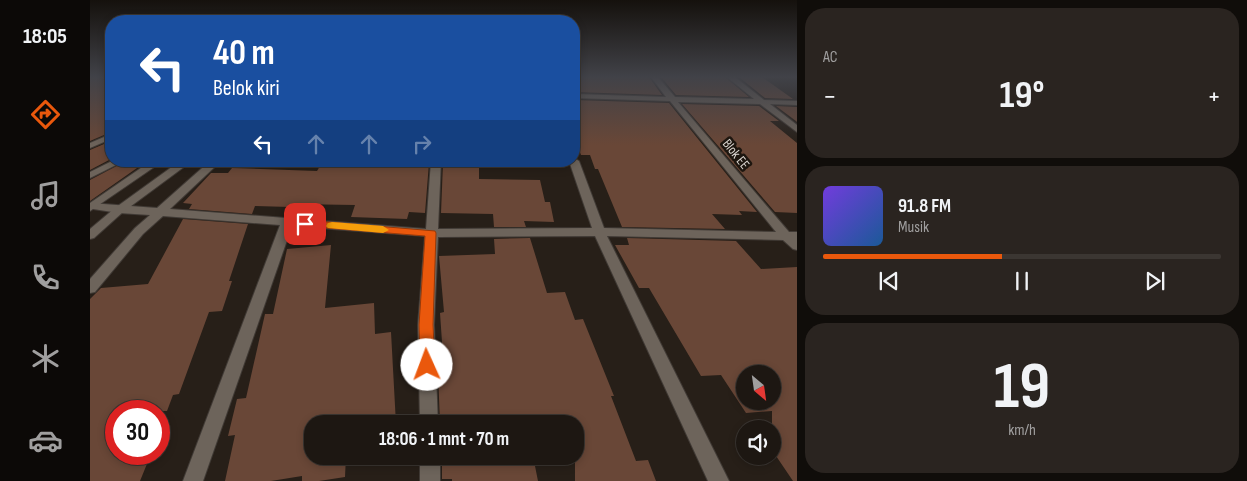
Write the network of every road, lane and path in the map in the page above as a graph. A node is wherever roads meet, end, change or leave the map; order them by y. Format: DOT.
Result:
graph roads {
  1 [pos="660,99"];
  2 [pos="757,99"];
  3 [pos="674,100"];
  4 [pos="761,103"];
  5 [pos="797,103"];
  6 [pos="797,129"];
  7 [pos="105,139"];
  8 [pos="90,146"];
  9 [pos="107,167"];
  10 [pos="149,167"];
  11 [pos="179,167"];
  12 [pos="210,167"];
  13 [pos="436,167"];
  14 [pos="576,167"];
  15 [pos="90,175"];
  16 [pos="91,207"];
  17 [pos="119,210"];
  18 [pos="161,212"];
  19 [pos="287,222"];
  20 [pos="600,232"];
  21 [pos="431,233"];
  22 [pos="90,235"];
  23 [pos="791,236"];
  24 [pos="797,246"];
  25 [pos="90,288"];
  26 [pos="429,415"];
  27 [pos="430,465"];
  28 [pos="193,481"];
  29 [pos="430,481"];
  30 [pos="719,481"];
  1 -- 3 [label="street"];
  2 -- 4 [label="street"];
  3 -- 4 [label="street"];
  3 -- 23 [label="street, Blok EE"];
  4 -- 5 [label="street"];
  4 -- 6 [label="street"];
  7 -- 8 [label="lane"];
  9 -- 15 [label="lane"];
  10 -- 16 [label="street"];
  11 -- 17 [label="street"];
  12 -- 18 [label="street"];
  13 -- 21 [label="street"];
  14 -- 20 [label="street"];
  16 -- 17 [label="street"];
  17 -- 18 [label="street"];
  17 -- 22 [label="street"];
  18 -- 19 [label="street"];
  18 -- 25 [label="street"];
  19 -- 21 [label="street"];
  19 -- 28 [label="street"];
  20 -- 21 [label="street"];
  20 -- 23 [label="street"];
  20 -- 30 [label="street"];
  21 -- 26 [label="street"];
  23 -- 24 [label="street, Blok EE"];
  27 -- 29 [label="street"];
}
